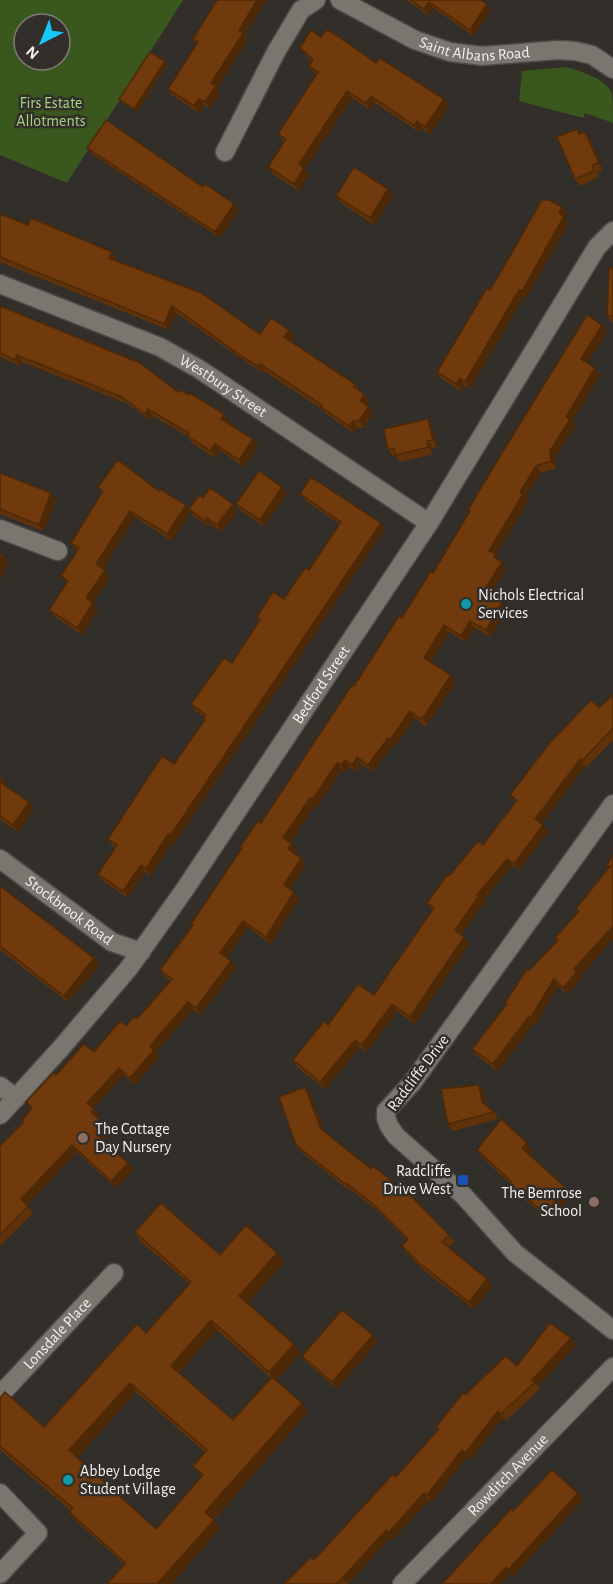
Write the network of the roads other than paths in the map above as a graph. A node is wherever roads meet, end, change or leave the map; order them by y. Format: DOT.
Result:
graph roads {
  1 [pos="316,0"];
  2 [pos="340,0"];
  3 [pos="613,69"];
  4 [pos="225,152"];
  5 [pos="613,231"];
  6 [pos="0,284"];
  7 [pos="429,523"];
  8 [pos="0,529"];
  9 [pos="58,552"];
  10 [pos="613,804"];
  11 [pos="0,859"];
  12 [pos="141,952"];
  13 [pos="0,1086"];
  14 [pos="16,1098"];
  15 [pos="0,1115"];
  16 [pos="114,1273"];
  17 [pos="613,1330"];
  18 [pos="613,1367"];
  19 [pos="0,1395"];
  20 [pos="0,1492"];
  21 [pos="0,1574"];
  22 [pos="402,1584"];
  1 -- 4 [label="street"];
  2 -- 3 [label="street, Saint Albans Road"];
  5 -- 7 [label="street, Bedford Street"];
  6 -- 7 [label="street, Westbury Street"];
  7 -- 12 [label="street, Bedford Street"];
  8 -- 9 [label="street"];
  10 -- 17 [label="street, Radcliffe Drive"];
  11 -- 12 [label="street, Stockbrook Road"];
  12 -- 14 [label="street, Bedford Street"];
  13 -- 14 [label="street"];
  14 -- 15 [label="street, Bedford Street"];
  16 -- 19 [label="street, Lonsdale Place"];
  18 -- 22 [label="street, Rowditch Avenue"];
  20 -- 21 [label="street"];
}
